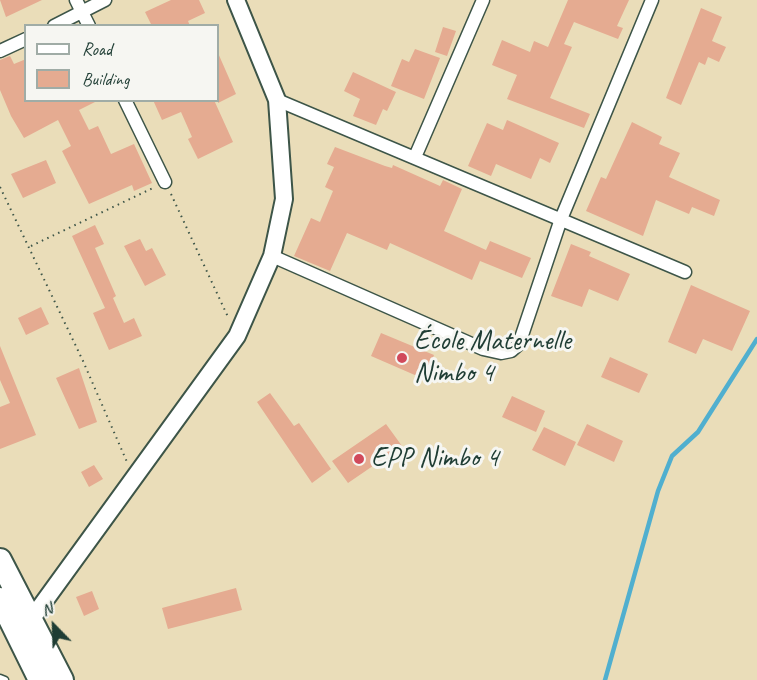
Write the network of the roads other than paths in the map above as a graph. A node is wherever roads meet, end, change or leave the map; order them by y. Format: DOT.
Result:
graph roads {
  1 [pos="76,0"];
  2 [pos="105,0"];
  3 [pos="236,0"];
  4 [pos="483,0"];
  5 [pos="651,0"];
  6 [pos="82,12"];
  7 [pos="58,24"];
  8 [pos="88,24"];
  9 [pos="24,40"];
  10 [pos="0,51"];
  11 [pos="277,100"];
  12 [pos="126,102"];
  13 [pos="415,158"];
  14 [pos="165,182"];
  15 [pos="561,219"];
  16 [pos="272,256"];
  17 [pos="685,272"];
  18 [pos="0,560"];
  19 [pos="0,599"];
  20 [pos="25,628"];
  21 [pos="0,678"];
  22 [pos="5,680"];
  23 [pos="40,680"];
  24 [pos="62,680"];
  1 -- 6 [label="street"];
  2 -- 6 [label="street"];
  3 -- 11 [label="street"];
  4 -- 13 [label="street"];
  5 -- 15 [label="street"];
  6 -- 7 [label="street"];
  6 -- 8 [label="street"];
  9 -- 10 [label="street"];
  11 -- 13 [label="street"];
  11 -- 16 [label="street"];
  12 -- 14 [label="street"];
  13 -- 15 [label="street"];
  15 -- 16 [label="street"];
  15 -- 17 [label="street"];
  16 -- 20 [label="street"];
  18 -- 20 [label="highway"];
  19 -- 20 [label="highway"];
  20 -- 23 [label="highway"];
  20 -- 24 [label="highway"];
  21 -- 22 [label="lane"];
}
